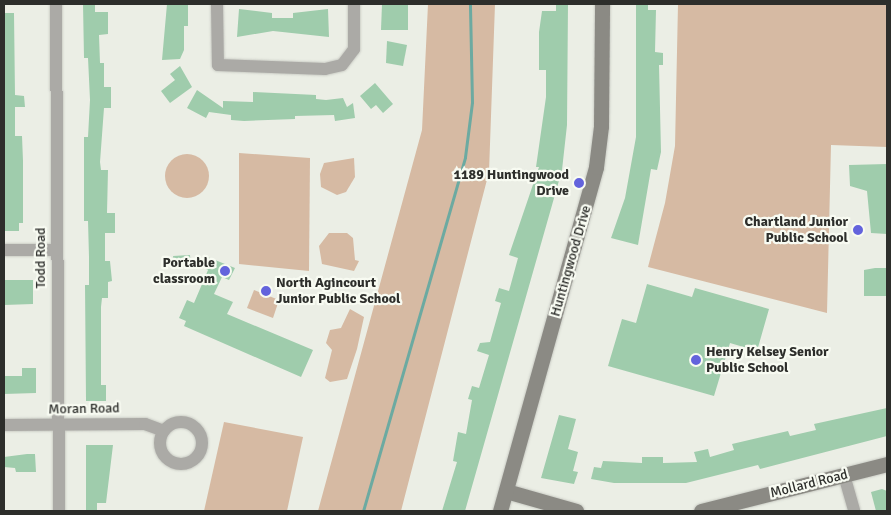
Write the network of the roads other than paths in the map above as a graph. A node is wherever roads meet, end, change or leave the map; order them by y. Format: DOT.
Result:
graph roads {
  1 [pos="56,4"];
  2 [pos="217,4"];
  3 [pos="354,4"];
  4 [pos="602,4"];
  5 [pos="4,250"];
  6 [pos="56,250"];
  7 [pos="56,424"];
  8 [pos="4,425"];
  9 [pos="164,432"];
  10 [pos="887,464"];
  11 [pos="844,475"];
  12 [pos="506,491"];
  13 [pos="59,511"];
  14 [pos="500,511"];
  15 [pos="576,511"];
  16 [pos="701,511"];
  17 [pos="854,511"];
  1 -- 6 [label="street, Todd Road"];
  2 -- 3 [label="street"];
  4 -- 12 [label="street, Huntingwood Drive"];
  5 -- 6 [label="street"];
  6 -- 7 [label="street, Todd Road"];
  7 -- 8 [label="street, Moran Road"];
  7 -- 9 [label="street, Moran Road"];
  7 -- 13 [label="street, Todd Road"];
  10 -- 11 [label="street, Mollard Road"];
  11 -- 16 [label="street, Mollard Road"];
  11 -- 17 [label="street"];
  12 -- 14 [label="street, Huntingwood Drive"];
  12 -- 15 [label="street"];
}
